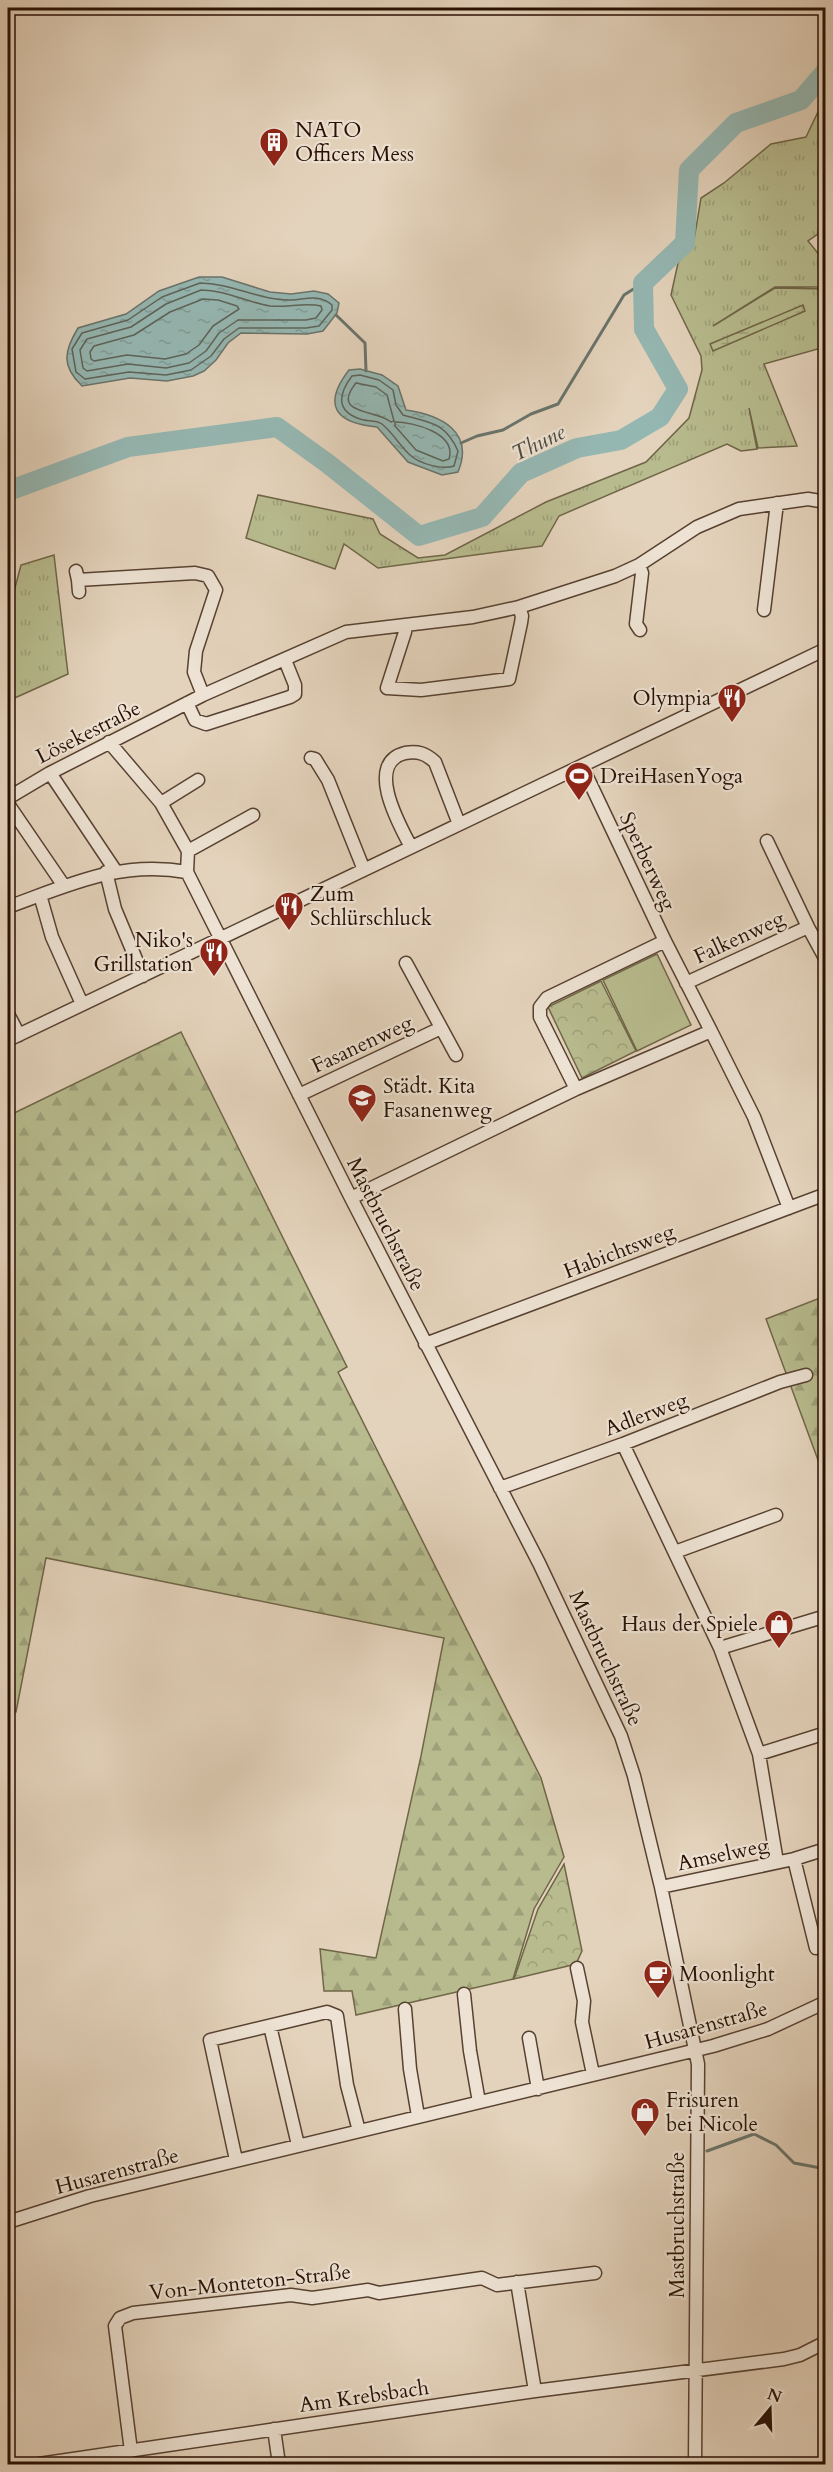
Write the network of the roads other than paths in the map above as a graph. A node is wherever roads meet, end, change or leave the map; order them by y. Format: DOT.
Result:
graph roads {
  1 [pos="777,502"];
  2 [pos="825,502"];
  3 [pos="639,566"];
  4 [pos="78,581"];
  5 [pos="519,607"];
  6 [pos="764,610"];
  7 [pos="405,626"];
  8 [pos="640,630"];
  9 [pos="824,653"];
  10 [pos="285,660"];
  11 [pos="202,695"];
  12 [pos="187,703"];
  13 [pos="109,742"];
  14 [pos="311,758"];
  15 [pos="582,766"];
  16 [pos="50,773"];
  17 [pos="198,780"];
  18 [pos="8,798"];
  19 [pos="161,803"];
  20 [pos="8,804"];
  21 [pos="253,814"];
  22 [pos="459,824"];
  23 [pos="767,841"];
  24 [pos="411,847"];
  25 [pos="188,851"];
  26 [pos="364,870"];
  27 [pos="111,872"];
  28 [pos="187,872"];
  29 [pos="64,886"];
  30 [pos="40,895"];
  31 [pos="8,907"];
  32 [pos="808,927"];
  33 [pos="221,938"];
  34 [pos="665,941"];
  35 [pos="825,960"];
  36 [pos="406,963"];
  37 [pos="143,975"];
  38 [pos="686,983"];
  39 [pos="82,1004"];
  40 [pos="8,1014"];
  41 [pos="441,1028"];
  42 [pos="711,1032"];
  43 [pos="13,1037"];
  44 [pos="456,1055"];
  45 [pos="576,1089"];
  46 [pos="299,1095"];
  47 [pos="825,1194"];
  48 [pos="351,1198"];
  49 [pos="789,1208"];
  50 [pos="425,1344"];
  51 [pos="806,1375"];
  52 [pos="623,1444"];
  53 [pos="500,1488"];
  54 [pos="776,1515"];
  55 [pos="675,1552"];
  56 [pos="825,1616"];
  57 [pos="720,1648"];
  58 [pos="825,1733"];
  59 [pos="759,1754"];
  60 [pos="825,1850"];
  61 [pos="794,1859"];
  62 [pos="777,1862"];
  63 [pos="661,1887"];
  64 [pos="816,1948"];
  65 [pos="577,1968"];
  66 [pos="464,1994"];
  67 [pos="825,2002"];
  68 [pos="405,2009"];
  69 [pos="270,2026"];
  70 [pos="529,2038"];
  71 [pos="696,2049"];
  72 [pos="593,2074"];
  73 [pos="537,2089"];
  74 [pos="479,2102"];
  75 [pos="418,2116"];
  76 [pos="360,2131"];
  77 [pos="298,2145"];
  78 [pos="236,2160"];
  79 [pos="8,2222"];
  80 [pos="595,2273"];
  81 [pos="517,2282"];
  82 [pos="825,2342"];
  83 [pos="695,2370"];
  84 [pos="535,2391"];
  85 [pos="274,2429"];
  86 [pos="131,2451"];
  87 [pos="39,2464"];
  88 [pos="279,2464"];
  89 [pos="696,2464"];
  1 -- 2 [label="street, Lösekestraße"];
  1 -- 3 [label="street, Lösekestraße"];
  1 -- 6 [label="street"];
  3 -- 5 [label="street, Lösekestraße"];
  3 -- 8 [label="street"];
  4 -- 11 [label="street"];
  5 -- 7 [label="street, Lösekestraße"];
  5 -- 7 [label="street"];
  7 -- 10 [label="street, Lösekestraße"];
  9 -- 15 [label="street"];
  10 -- 11 [label="street, Lösekestraße"];
  10 -- 12 [label="street"];
  11 -- 12 [label="street, Lösekestraße"];
  12 -- 13 [label="street, Lösekestraße"];
  13 -- 16 [label="street, Lösekestraße"];
  13 -- 19 [label="street"];
  14 -- 26 [label="street"];
  15 -- 22 [label="street"];
  15 -- 34 [label="street, Sperberweg"];
  16 -- 18 [label="street, Lösekestraße"];
  16 -- 27 [label="street"];
  17 -- 19 [label="street"];
  19 -- 25 [label="street"];
  20 -- 29 [label="street"];
  21 -- 25 [label="street"];
  22 -- 24 [label="street"];
  22 -- 24 [label="street"];
  23 -- 32 [label="street, Falkenweg"];
  24 -- 26 [label="street"];
  25 -- 28 [label="street"];
  26 -- 33 [label="street"];
  27 -- 28 [label="street"];
  27 -- 29 [label="street"];
  27 -- 37 [label="street"];
  28 -- 33 [label="street, Mastbruchstraße"];
  29 -- 30 [label="street"];
  30 -- 31 [label="street"];
  30 -- 39 [label="street"];
  32 -- 35 [label="street, Falkenweg"];
  32 -- 38 [label="street, Falkenweg"];
  33 -- 37 [label="street"];
  33 -- 46 [label="street, Mastbruchstraße"];
  34 -- 38 [label="street, Sperberweg"];
  34 -- 45 [label="street, Sperberweg"];
  36 -- 41 [label="street, Fasanenweg"];
  37 -- 39 [label="street"];
  38 -- 42 [label="street, Sperberweg"];
  39 -- 43 [label="street"];
  40 -- 43 [label="street"];
  41 -- 44 [label="street, Fasanenweg"];
  41 -- 46 [label="street, Fasanenweg"];
  42 -- 45 [label="street"];
  42 -- 49 [label="street, Sperberweg"];
  45 -- 48 [label="street"];
  46 -- 48 [label="street, Mastbruchstraße"];
  47 -- 49 [label="street, Habichtsweg"];
  48 -- 50 [label="street, Mastbruchstraße"];
  49 -- 50 [label="street, Habichtsweg"];
  50 -- 53 [label="street, Mastbruchstraße"];
  51 -- 52 [label="street, Adlerweg"];
  52 -- 53 [label="street, Adlerweg"];
  52 -- 55 [label="street"];
  53 -- 63 [label="street, Mastbruchstraße"];
  54 -- 55 [label="street"];
  55 -- 57 [label="street"];
  56 -- 57 [label="street"];
  57 -- 59 [label="street"];
  58 -- 59 [label="street"];
  59 -- 62 [label="street"];
  60 -- 61 [label="street, Amselweg"];
  61 -- 62 [label="street, Amselweg"];
  61 -- 64 [label="street, Amselweg"];
  62 -- 63 [label="street, Amselweg"];
  63 -- 71 [label="street, Mastbruchstraße"];
  65 -- 72 [label="street"];
  66 -- 74 [label="street"];
  67 -- 71 [label="street, Husarenstraße"];
  68 -- 75 [label="street"];
  69 -- 76 [label="street"];
  69 -- 77 [label="street"];
  69 -- 78 [label="street"];
  70 -- 73 [label="street"];
  71 -- 72 [label="street, Husarenstraße"];
  71 -- 83 [label="street, Mastbruchstraße"];
  72 -- 73 [label="street, Husarenstraße"];
  73 -- 74 [label="street, Husarenstraße"];
  74 -- 75 [label="street, Husarenstraße"];
  75 -- 76 [label="street, Husarenstraße"];
  76 -- 77 [label="street, Husarenstraße"];
  77 -- 78 [label="street, Husarenstraße"];
  78 -- 79 [label="street, Husarenstraße"];
  80 -- 81 [label="street, Von-Monteton-Straße"];
  81 -- 84 [label="street"];
  81 -- 86 [label="street, Von-Monteton-Straße"];
  82 -- 83 [label="street, Am Krebsbach"];
  83 -- 84 [label="street, Am Krebsbach"];
  83 -- 89 [label="street, Mastbruchstraße"];
  84 -- 85 [label="street, Am Krebsbach"];
  85 -- 86 [label="street, Am Krebsbach"];
  85 -- 88 [label="street"];
  86 -- 87 [label="street, Am Krebsbach"];
}
